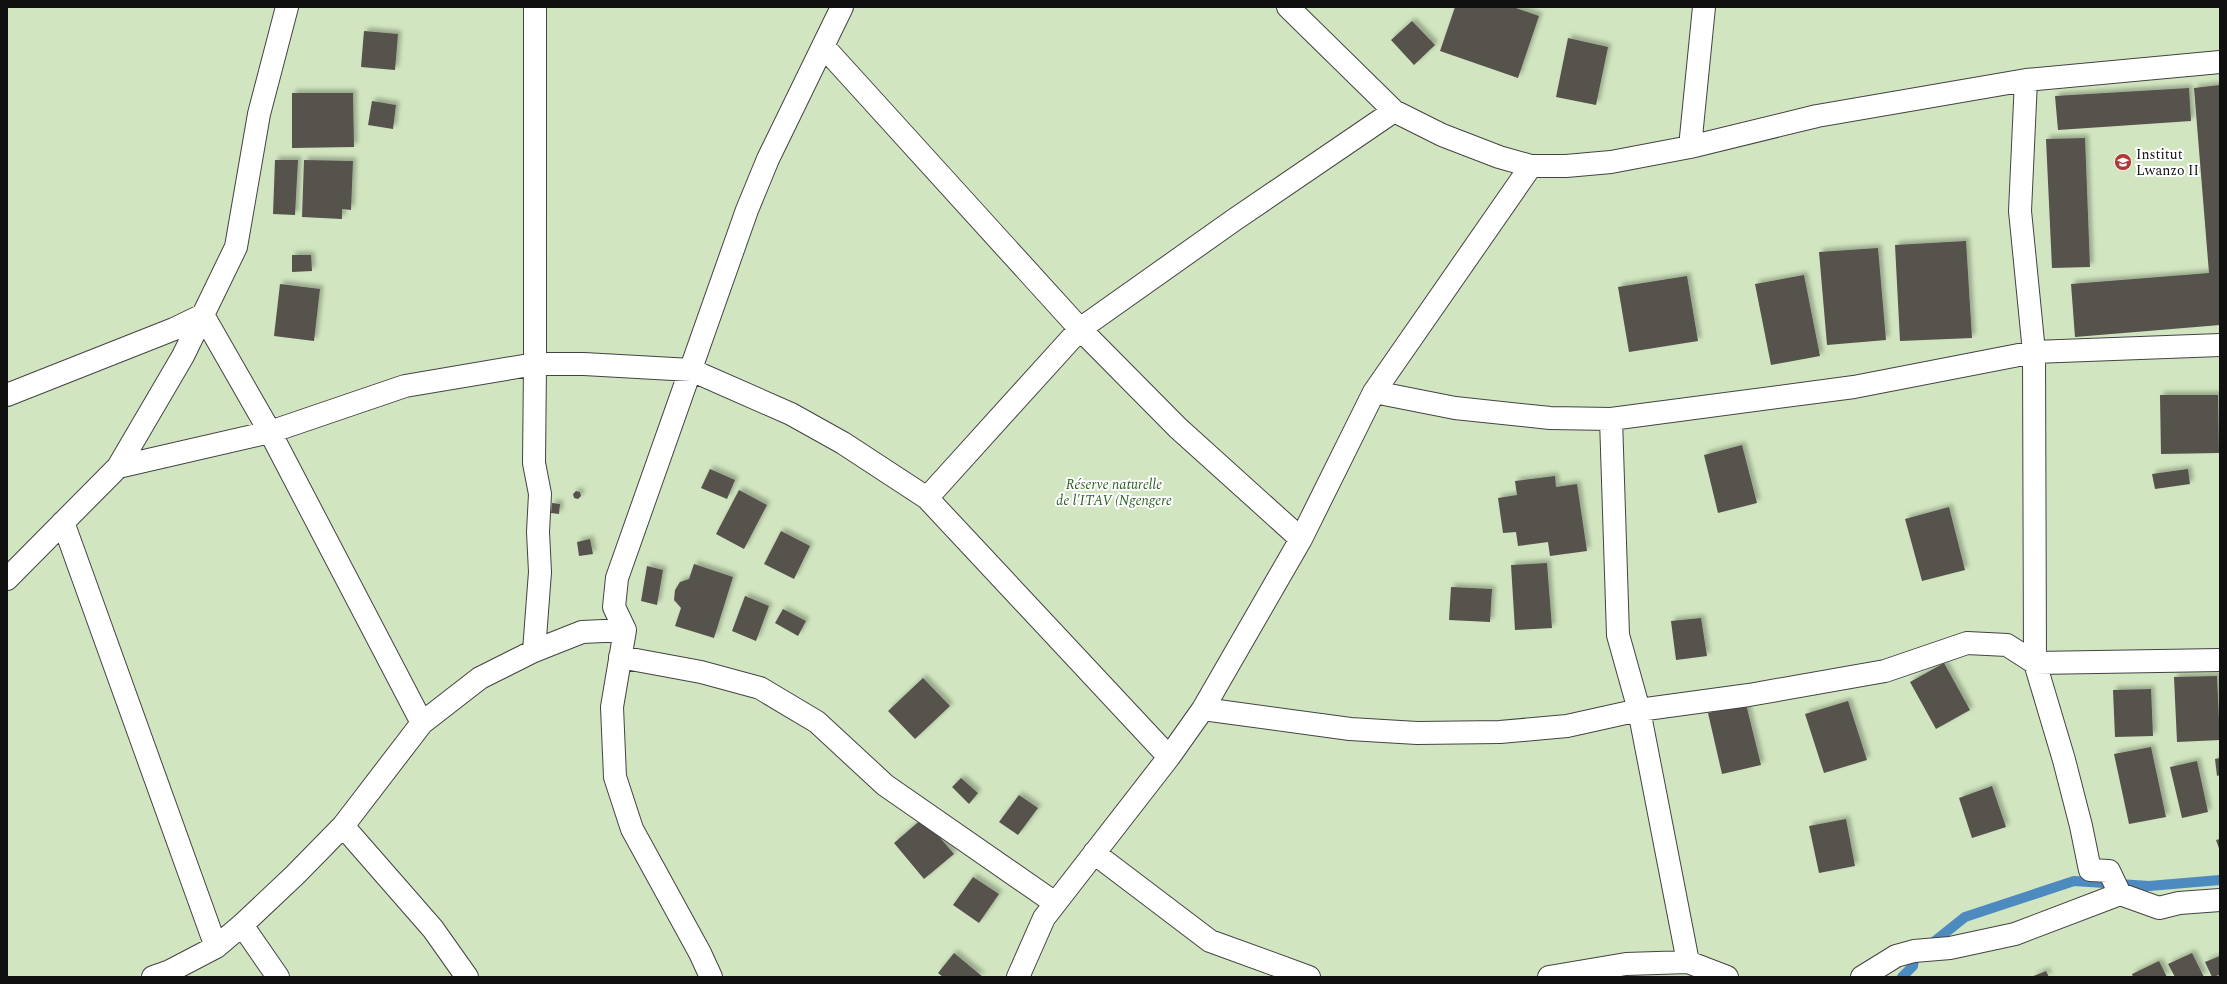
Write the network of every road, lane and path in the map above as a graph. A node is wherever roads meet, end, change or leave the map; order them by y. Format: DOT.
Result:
graph roads {
  1 [pos="287,7"];
  2 [pos="535,7"];
  3 [pos="842,7"];
  4 [pos="1704,7"];
  5 [pos="1293,9"];
  6 [pos="823,46"];
  7 [pos="2220,62"];
  8 [pos="2026,80"];
  9 [pos="1394,111"];
  10 [pos="1690,146"];
  11 [pos="1531,166"];
  12 [pos="203,315"];
  13 [pos="1080,329"];
  14 [pos="2220,345"];
  15 [pos="2034,352"];
  16 [pos="536,364"];
  17 [pos="691,370"];
  18 [pos="11,391"];
  19 [pos="1374,392"];
  20 [pos="1611,419"];
  21 [pos="270,432"];
  22 [pos="118,467"];
  23 [pos="928,498"];
  24 [pos="63,522"];
  25 [pos="1301,539"];
  26 [pos="7,579"];
  27 [pos="625,630"];
  28 [pos="534,651"];
  29 [pos="620,657"];
  30 [pos="2220,660"];
  31 [pos="2035,663"];
  32 [pos="1203,709"];
  33 [pos="1639,710"];
  34 [pos="422,723"];
  35 [pos="1169,757"];
  36 [pos="343,826"];
  37 [pos="1094,853"];
  38 [pos="2120,894"];
  39 [pos="2220,900"];
  40 [pos="1055,903"];
  41 [pos="242,925"];
  42 [pos="216,947"];
  43 [pos="1688,962"];
  44 [pos="1595,973"];
  45 [pos="153,977"];
  46 [pos="278,977"];
  47 [pos="467,977"];
  48 [pos="711,977"];
  49 [pos="1018,977"];
  50 [pos="1309,977"];
  51 [pos="1549,977"];
  52 [pos="1727,977"];
  53 [pos="1862,977"];
  1 -- 12 [label="street"];
  2 -- 16 [label="street"];
  3 -- 6 [label="street"];
  4 -- 10 [label="street"];
  5 -- 9 [label="street"];
  6 -- 13 [label="street"];
  6 -- 17 [label="street"];
  7 -- 8 [label="street"];
  8 -- 10 [label="street"];
  8 -- 15 [label="street"];
  9 -- 11 [label="street"];
  9 -- 13 [label="street"];
  10 -- 11 [label="street"];
  11 -- 19 [label="street"];
  12 -- 18 [label="street"];
  12 -- 21 [label="street"];
  12 -- 22 [label="street"];
  13 -- 23 [label="street"];
  13 -- 25 [label="street"];
  14 -- 15 [label="street"];
  15 -- 20 [label="street"];
  15 -- 31 [label="street"];
  16 -- 17 [label="street"];
  16 -- 21 [label="street"];
  16 -- 28 [label="street"];
  17 -- 23 [label="street"];
  17 -- 27 [label="street"];
  19 -- 20 [label="street"];
  19 -- 25 [label="street"];
  20 -- 33 [label="street"];
  21 -- 22 [label="street"];
  21 -- 34 [label="street"];
  22 -- 24 [label="street"];
  23 -- 35 [label="street"];
  24 -- 26 [label="street"];
  24 -- 42 [label="street"];
  25 -- 32 [label="street"];
  27 -- 28 [label="street"];
  27 -- 29 [label="street"];
  28 -- 34 [label="street"];
  29 -- 40 [label="street"];
  29 -- 48 [label="street"];
  30 -- 31 [label="street"];
  31 -- 33 [label="street"];
  31 -- 38 [label="street"];
  32 -- 33 [label="street"];
  32 -- 35 [label="street"];
  33 -- 43 [label="street"];
  34 -- 36 [label="street"];
  35 -- 37 [label="street"];
  36 -- 41 [label="street"];
  36 -- 47 [label="street"];
  37 -- 40 [label="street"];
  37 -- 50 [label="street"];
  38 -- 39 [label="street"];
  38 -- 53 [label="street"];
  40 -- 49 [label="street"];
  41 -- 42 [label="street"];
  41 -- 46 [label="street"];
  42 -- 45 [label="street"];
  43 -- 44 [label="street"];
  43 -- 52 [label="street"];
  44 -- 51 [label="street"];
}
